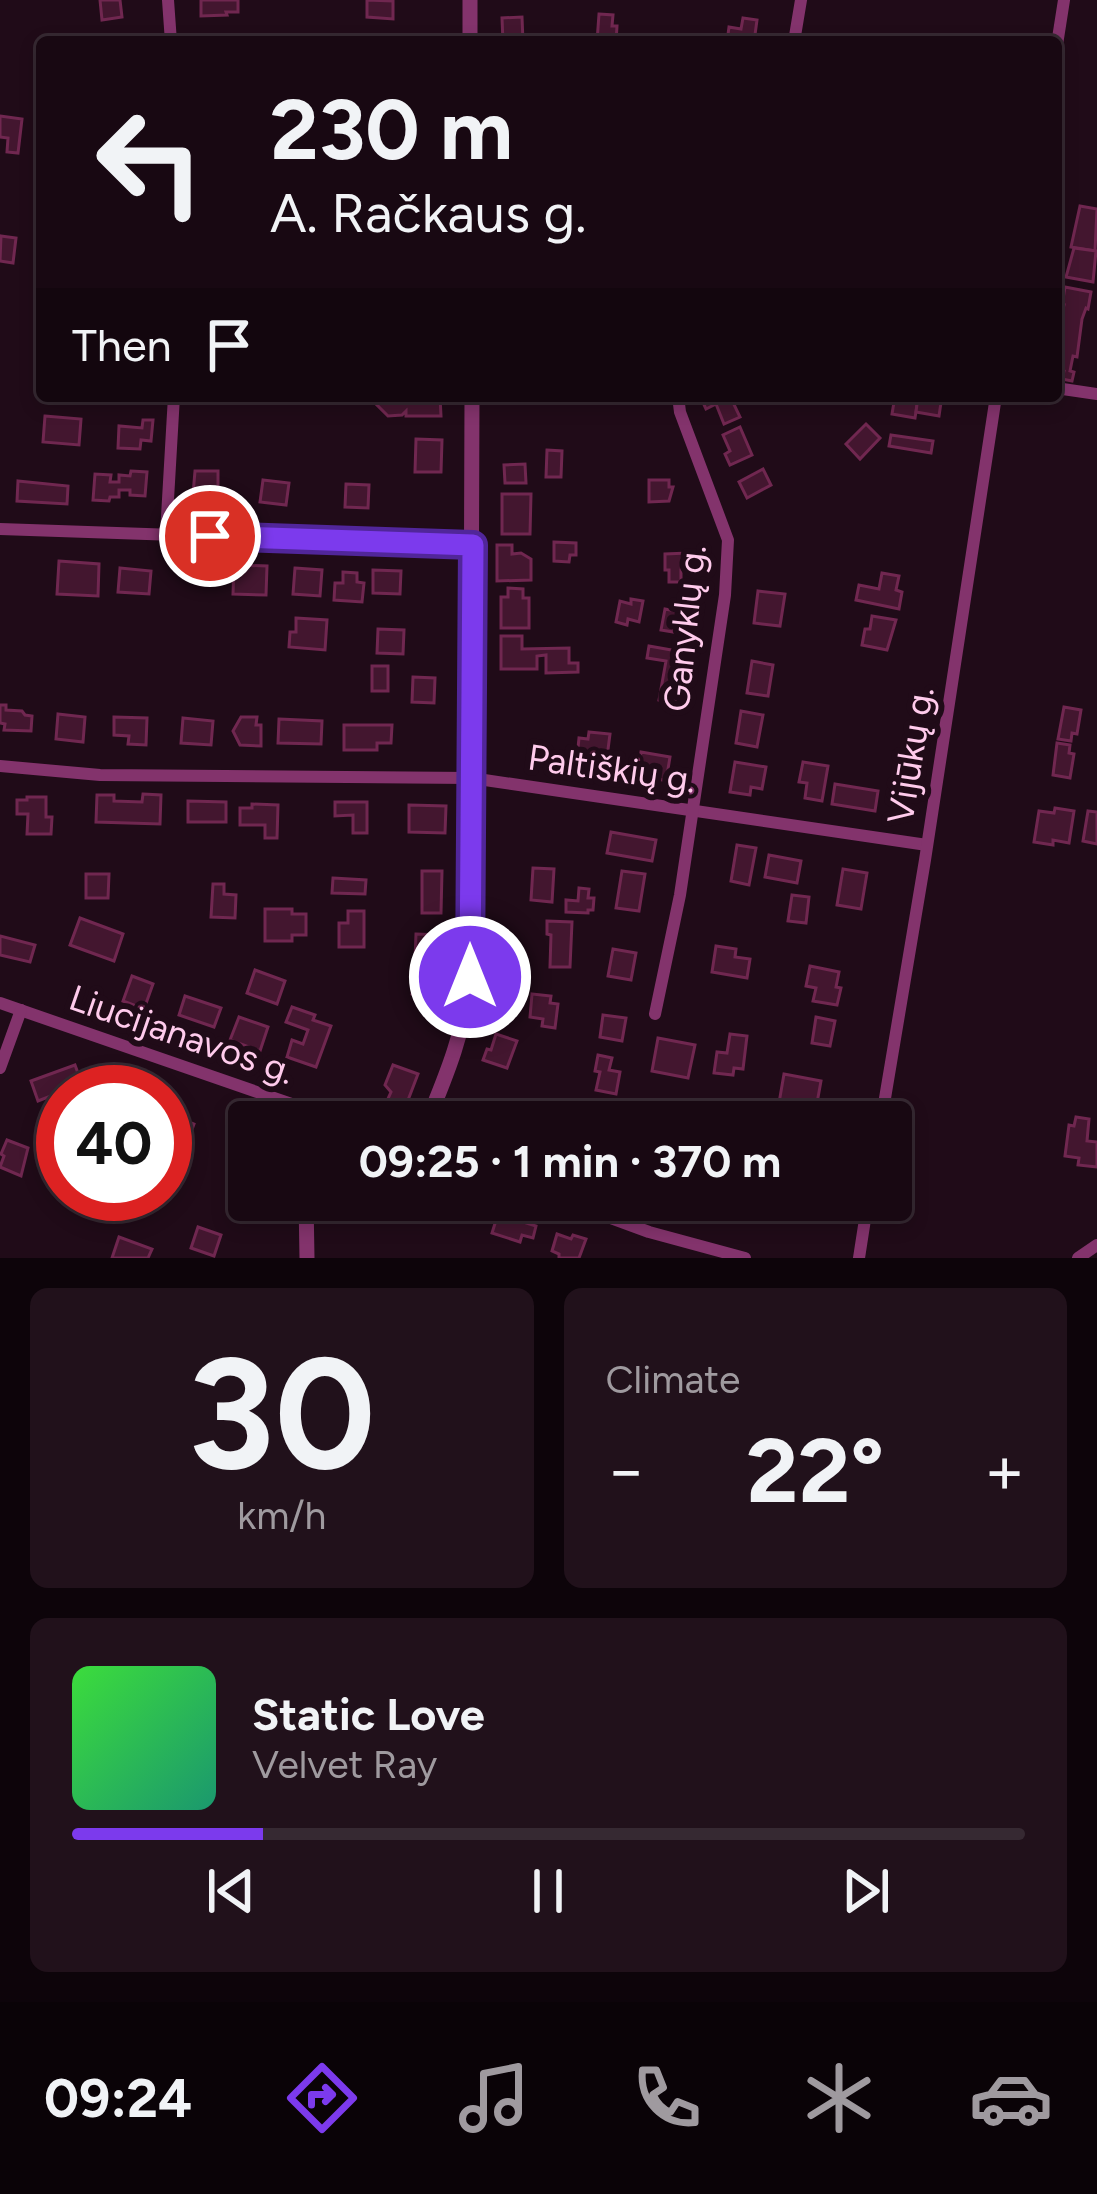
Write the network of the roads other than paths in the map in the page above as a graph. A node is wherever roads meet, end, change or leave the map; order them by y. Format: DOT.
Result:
graph roads {
  1 [pos="168,0"];
  2 [pos="470,0"];
  3 [pos="800,0"];
  4 [pos="1064,0"];
  5 [pos="171,36"];
  6 [pos="470,36"];
  7 [pos="795,36"];
  8 [pos="1058,36"];
  9 [pos="1062,389"];
  10 [pos="1097,394"];
  11 [pos="174,402"];
  12 [pos="472,402"];
  13 [pos="679,402"];
  14 [pos="995,402"];
  15 [pos="0,530"];
  16 [pos="166,534"];
  17 [pos="473,545"];
  18 [pos="0,766"];
  19 [pos="471,778"];
  20 [pos="691,810"];
  21 [pos="927,845"];
  22 [pos="0,1004"];
  23 [pos="21,1010"];
  24 [pos="655,1014"];
  25 [pos="0,1068"];
  26 [pos="266,1101"];
  27 [pos="436,1101"];
  28 [pos="884,1101"];
  29 [pos="306,1221"];
  30 [pos="619,1221"];
  31 [pos="865,1221"];
  32 [pos="1097,1245"];
  33 [pos="307,1258"];
  34 [pos="744,1258"];
  35 [pos="859,1258"];
  36 [pos="1079,1258"];
  1 -- 5 [label="street"];
  2 -- 6 [label="street"];
  3 -- 7 [label="street"];
  4 -- 8 [label="street"];
  9 -- 10 [label="street"];
  11 -- 16 [label="street"];
  12 -- 17 [label="street"];
  13 -- 20 [label="street, Ganyklų g."];
  14 -- 21 [label="street, Vijūkų g."];
  15 -- 16 [label="street"];
  16 -- 17 [label="street"];
  17 -- 19 [label="street"];
  18 -- 19 [label="street, Paltiškių g."];
  19 -- 20 [label="street, Paltiškių g."];
  19 -- 27 [label="street"];
  20 -- 21 [label="street, Paltiškių g."];
  20 -- 24 [label="street, Ganyklų g."];
  21 -- 28 [label="street, Vijūkų g."];
  22 -- 23 [label="street, Liucijanavos g."];
  23 -- 25 [label="street"];
  23 -- 26 [label="street, Liucijanavos g."];
  29 -- 33 [label="street"];
  30 -- 34 [label="street"];
  31 -- 35 [label="street"];
  32 -- 36 [label="street"];
}
